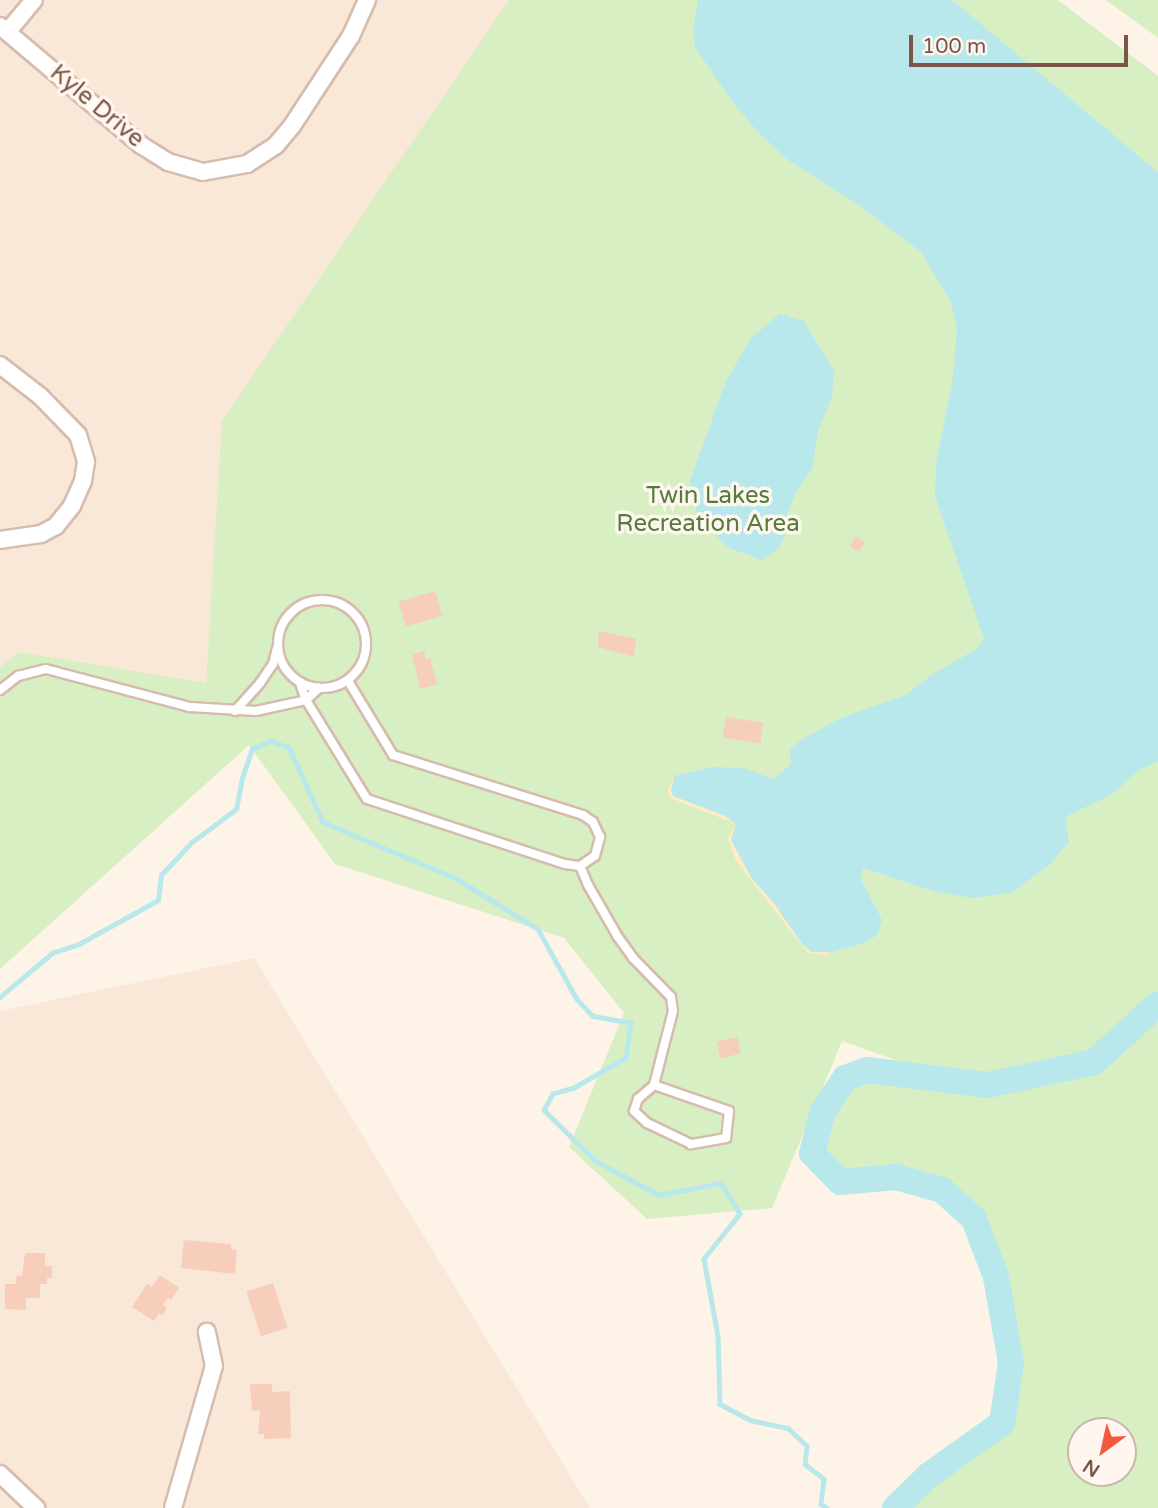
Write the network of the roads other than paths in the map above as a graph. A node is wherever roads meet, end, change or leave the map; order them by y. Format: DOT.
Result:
graph roads {
  1 [pos="34,0"];
  2 [pos="367,0"];
  3 [pos="4,28"];
  4 [pos="0,365"];
  5 [pos="0,540"];
  6 [pos="278,645"];
  7 [pos="348,681"];
  8 [pos="300,683"];
  9 [pos="318,688"];
  10 [pos="0,690"];
  11 [pos="306,699"];
  12 [pos="235,711"];
  13 [pos="580,866"];
  14 [pos="654,1086"];
  15 [pos="207,1332"];
  16 [pos="0,1474"];
  17 [pos="36,1508"];
  18 [pos="173,1508"];
  1 -- 3 [label="street"];
  2 -- 3 [label="street, Kyle Drive"];
  4 -- 5 [label="street"];
  6 -- 7 [label="lane"];
  6 -- 8 [label="lane"];
  6 -- 12 [label="lane"];
  7 -- 9 [label="lane"];
  7 -- 13 [label="lane"];
  8 -- 9 [label="lane"];
  8 -- 11 [label="lane"];
  9 -- 11 [label="lane"];
  10 -- 12 [label="lane"];
  11 -- 12 [label="lane"];
  11 -- 13 [label="lane"];
  13 -- 14 [label="lane"];
  14 -- 14 [label="lane"];
  15 -- 18 [label="street"];
  16 -- 17 [label="street"];
}
